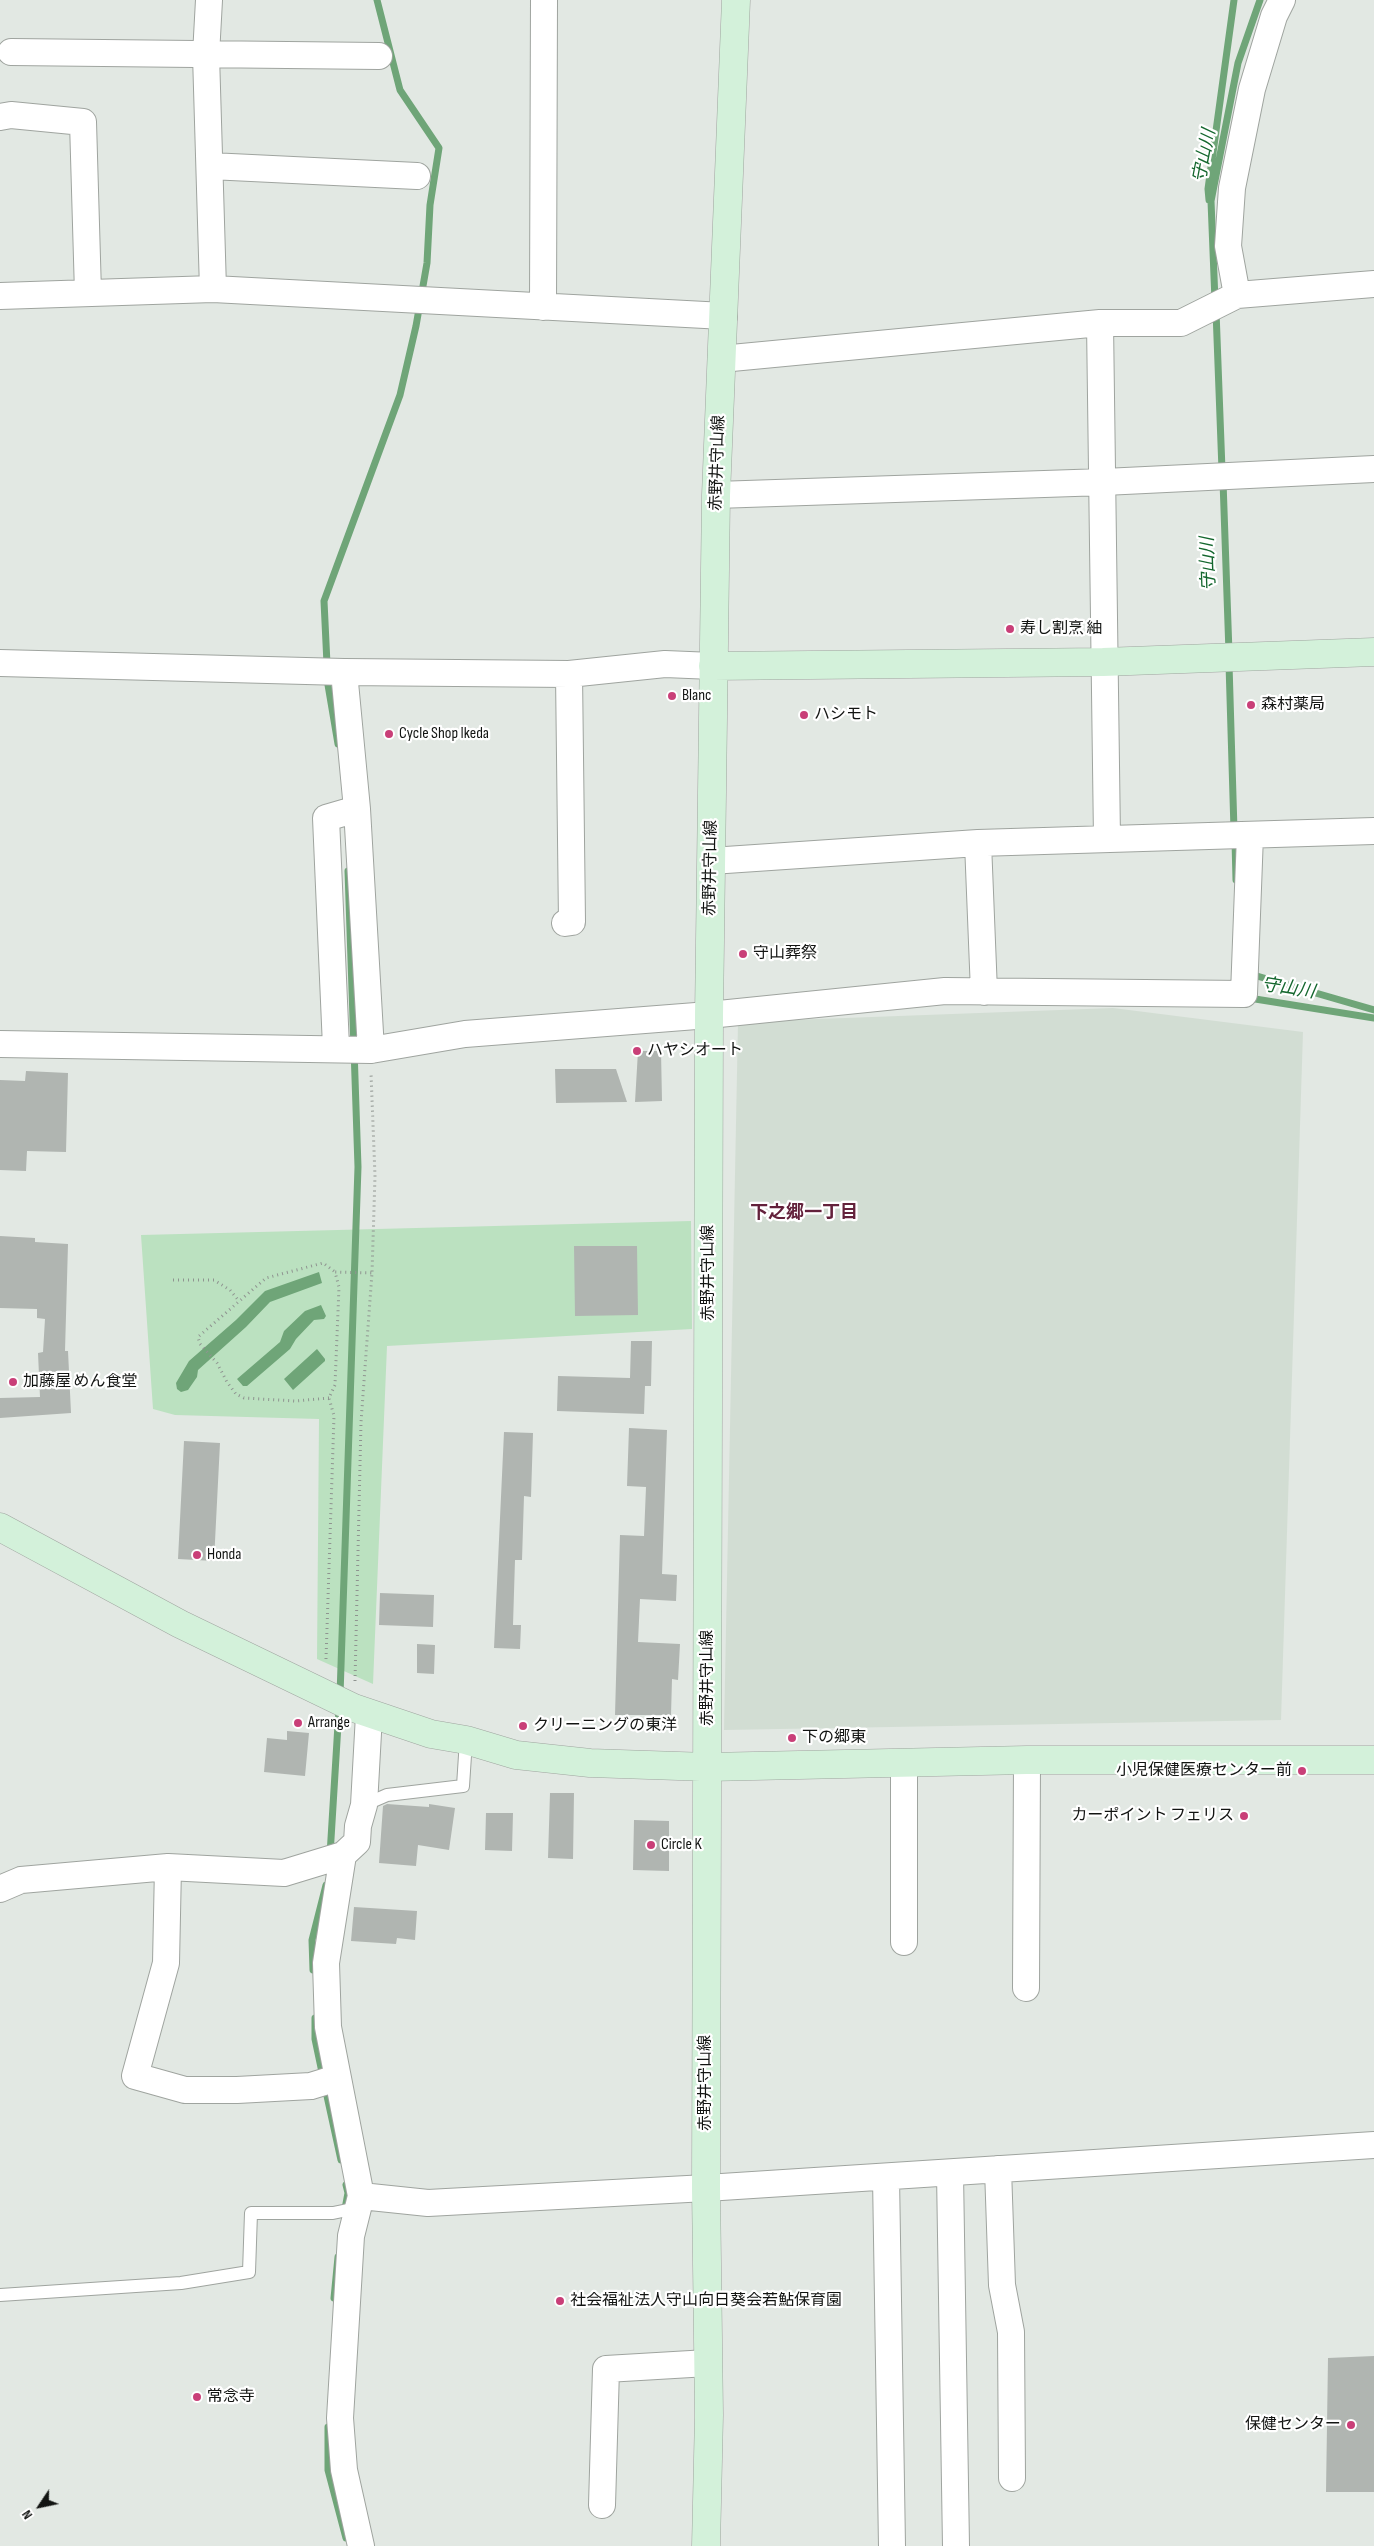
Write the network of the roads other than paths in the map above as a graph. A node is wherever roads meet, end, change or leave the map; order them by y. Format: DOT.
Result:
graph roads {
  1 [pos="209,0"];
  2 [pos="544,0"];
  3 [pos="736,0"];
  4 [pos="1282,0"];
  5 [pos="11,52"];
  6 [pos="206,56"];
  7 [pos="379,56"];
  8 [pos="0,117"];
  9 [pos="210,166"];
  10 [pos="417,176"];
  11 [pos="1374,284"];
  12 [pos="213,289"];
  13 [pos="88,293"];
  14 [pos="1237,295"];
  15 [pos="0,296"];
  16 [pos="543,307"];
  17 [pos="724,316"];
  18 [pos="1100,323"];
  19 [pos="721,359"];
  20 [pos="1374,469"];
  21 [pos="1104,482"];
  22 [pos="716,495"];
  23 [pos="1374,652"];
  24 [pos="1103,662"];
  25 [pos="0,663"];
  26 [pos="713,666"];
  27 [pos="344,672"];
  28 [pos="569,674"];
  29 [pos="356,809"];
  30 [pos="1374,831"];
  31 [pos="1250,835"];
  32 [pos="1107,839"];
  33 [pos="978,843"];
  34 [pos="711,861"];
  35 [pos="361,911"];
  36 [pos="331,914"];
  37 [pos="565,922"];
  38 [pos="984,992"];
  39 [pos="709,1015"];
  40 [pos="0,1044"];
  41 [pos="336,1048"];
  42 [pos="371,1050"];
  43 [pos="0,1527"];
  44 [pos="361,1711"];
  45 [pos="466,1740"];
  46 [pos="1027,1760"];
  47 [pos="1374,1760"];
  48 [pos="904,1763"];
  49 [pos="708,1767"];
  50 [pos="364,1805"];
  51 [pos="334,1858"];
  52 [pos="168,1867"];
  53 [pos="0,1888"];
  54 [pos="904,1942"];
  55 [pos="1026,1988"];
  56 [pos="326,2081"];
  57 [pos="1374,2145"];
  58 [pos="998,2169"];
  59 [pos="950,2173"];
  60 [pos="886,2177"];
  61 [pos="706,2188"];
  62 [pos="351,2206"];
  63 [pos="0,2294"];
  64 [pos="708,2363"];
  65 [pos="1012,2478"];
  66 [pos="602,2505"];
  67 [pos="361,2546"];
  68 [pos="706,2546"];
  69 [pos="892,2546"];
  70 [pos="956,2546"];
  1 -- 6 [label="street"];
  2 -- 16 [label="street"];
  3 -- 17 [label="main road, 赤野井守山線"];
  4 -- 14 [label="street"];
  5 -- 6 [label="street"];
  6 -- 7 [label="street"];
  6 -- 9 [label="street"];
  8 -- 13 [label="street"];
  9 -- 10 [label="street"];
  9 -- 12 [label="street"];
  11 -- 14 [label="street"];
  12 -- 13 [label="street"];
  12 -- 16 [label="street"];
  13 -- 15 [label="street"];
  14 -- 18 [label="street"];
  16 -- 17 [label="street"];
  17 -- 19 [label="main road, 赤野井守山線"];
  18 -- 19 [label="street"];
  18 -- 21 [label="street"];
  19 -- 22 [label="main road, 赤野井守山線"];
  20 -- 21 [label="street"];
  21 -- 22 [label="street"];
  21 -- 24 [label="street"];
  22 -- 26 [label="main road, 赤野井守山線"];
  23 -- 24 [label="main road"];
  24 -- 26 [label="main road"];
  24 -- 32 [label="street"];
  25 -- 27 [label="street"];
  26 -- 28 [label="street"];
  26 -- 34 [label="main road, 赤野井守山線"];
  27 -- 28 [label="street"];
  27 -- 29 [label="street"];
  28 -- 37 [label="street"];
  29 -- 35 [label="street"];
  29 -- 36 [label="street"];
  30 -- 31 [label="street"];
  31 -- 32 [label="street"];
  31 -- 38 [label="street"];
  32 -- 33 [label="street"];
  33 -- 34 [label="street"];
  33 -- 38 [label="street"];
  34 -- 39 [label="main road, 赤野井守山線"];
  35 -- 36 [label="street"];
  35 -- 42 [label="street"];
  36 -- 41 [label="street"];
  38 -- 39 [label="street"];
  39 -- 42 [label="street"];
  39 -- 49 [label="main road, 赤野井守山線"];
  40 -- 41 [label="street"];
  41 -- 42 [label="street"];
  43 -- 44 [label="main road"];
  44 -- 45 [label="main road"];
  44 -- 50 [label="street"];
  45 -- 49 [label="main road"];
  45 -- 50 [label="lane"];
  46 -- 47 [label="main road"];
  46 -- 48 [label="main road"];
  46 -- 55 [label="street"];
  48 -- 49 [label="main road"];
  48 -- 54 [label="street"];
  49 -- 61 [label="main road, 赤野井守山線"];
  50 -- 51 [label="street"];
  51 -- 52 [label="street"];
  51 -- 56 [label="street"];
  52 -- 53 [label="street"];
  52 -- 56 [label="street"];
  56 -- 62 [label="street"];
  57 -- 58 [label="street"];
  58 -- 59 [label="street"];
  58 -- 65 [label="street"];
  59 -- 60 [label="street"];
  59 -- 70 [label="street"];
  60 -- 61 [label="street"];
  60 -- 69 [label="street"];
  61 -- 62 [label="street"];
  61 -- 64 [label="main road, 赤野井守山線"];
  62 -- 63 [label="lane"];
  62 -- 67 [label="street"];
  64 -- 66 [label="street"];
  64 -- 68 [label="main road, 赤野井守山線"];
}
